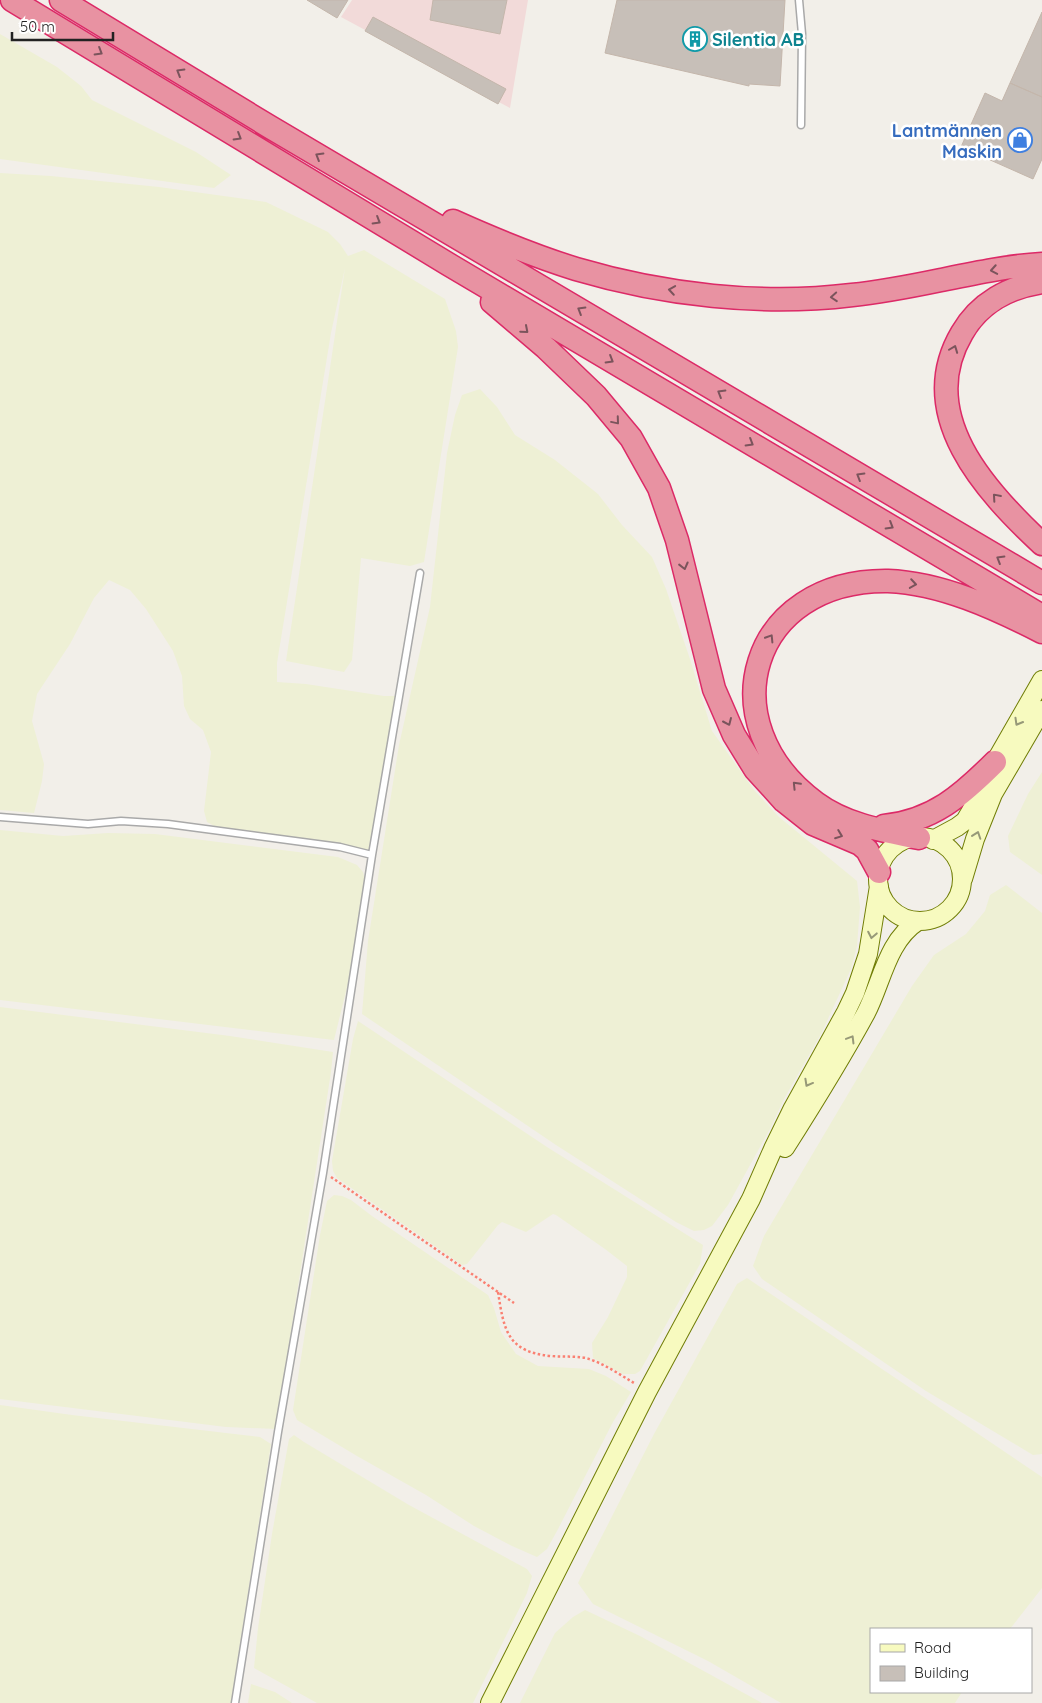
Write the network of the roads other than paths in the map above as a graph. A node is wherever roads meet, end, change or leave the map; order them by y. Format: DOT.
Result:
graph roads {
  1 [pos="12,0"];
  2 [pos="61,0"];
  3 [pos="799,0"];
  4 [pos="801,125"];
  5 [pos="361,181"];
  6 [pos="448,264"];
  7 [pos="1042,264"];
  8 [pos="1042,282"];
  9 [pos="1042,544"];
  10 [pos="420,573"];
  11 [pos="1042,584"];
  12 [pos="1041,626"];
  13 [pos="1042,680"];
  14 [pos="1042,710"];
  15 [pos="995,762"];
  16 [pos="0,817"];
  17 [pos="869,828"];
  18 [pos="926,839"];
  19 [pos="372,855"];
  20 [pos="879,879"];
  21 [pos="962,881"];
  22 [pos="918,921"];
  23 [pos="751,1199"];
  24 [pos="235,1703"];
  25 [pos="490,1703"];
  1 -- 6 [label="highway, one-way"];
  5 -- 2 [label="highway, one-way"];
  3 -- 4 [label="lane"];
  7 -- 5 [label="highway, one-way"];
  11 -- 5 [label="highway, one-way"];
  6 -- 12 [label="highway, one-way"];
  6 -- 20 [label="highway, one-way"];
  9 -- 8 [label="highway, one-way"];
  10 -- 19 [label="lane"];
  17 -- 12 [label="highway, one-way"];
  13 -- 15 [label="main road, one-way"];
  21 -- 14 [label="main road, one-way"];
  15 -- 17 [label="highway"];
  15 -- 18 [label="main road"];
  16 -- 19 [label="lane"];
  17 -- 18 [label="highway"];
  18 -- 20 [label="main road"];
  18 -- 21 [label="main road"];
  19 -- 24 [label="lane"];
  20 -- 22 [label="main road"];
  20 -- 23 [label="main road, one-way"];
  21 -- 22 [label="main road"];
  23 -- 22 [label="main road, one-way"];
  23 -- 25 [label="main road"];
}
